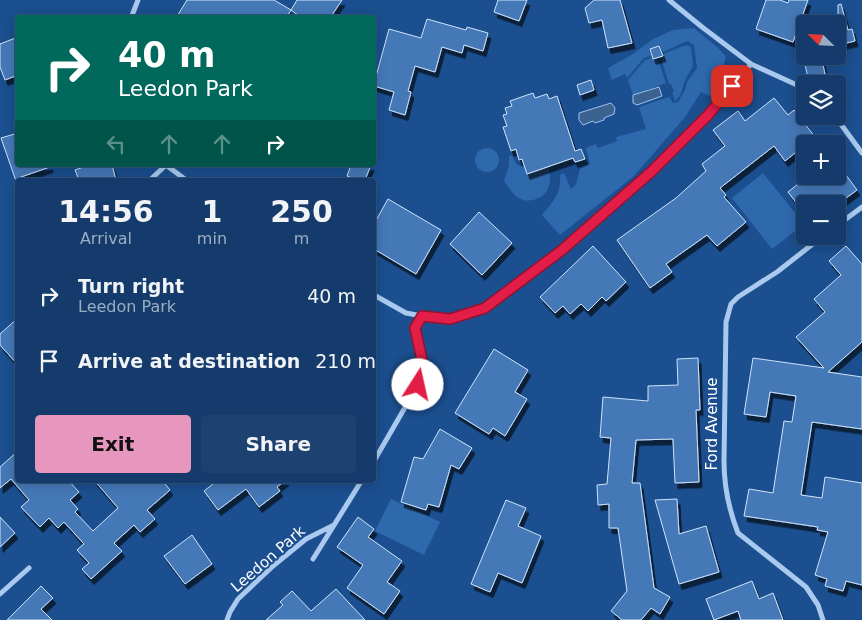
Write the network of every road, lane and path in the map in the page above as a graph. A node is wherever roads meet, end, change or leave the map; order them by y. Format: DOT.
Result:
graph roads {
  1 [pos="138,0"];
  2 [pos="670,0"];
  3 [pos="132,15"];
  4 [pos="751,64"];
  5 [pos="796,85"];
  6 [pos="841,125"];
  7 [pos="862,153"];
  8 [pos="164,167"];
  9 [pos="169,167"];
  10 [pos="152,178"];
  11 [pos="183,178"];
  12 [pos="862,207"];
  13 [pos="846,219"];
  14 [pos="812,245"];
  15 [pos="376,296"];
  16 [pos="422,316"];
  17 [pos="376,458"];
  18 [pos="360,483"];
  19 [pos="334,525"];
  20 [pos="313,559"];
  21 [pos="29,568"];
  22 [pos="0,594"];
  23 [pos="227,620"];
  24 [pos="823,620"];
  1 -- 3 [label="street"];
  2 -- 4 [label="street"];
  4 -- 5 [label="street"];
  4 -- 16 [label="street"];
  6 -- 7 [label="street"];
  8 -- 10 [label="street"];
  9 -- 11 [label="street"];
  12 -- 13 [label="street"];
  14 -- 24 [label="street, Ford Avenue"];
  15 -- 16 [label="street"];
  16 -- 17 [label="street"];
  18 -- 19 [label="street, Leedon Park"];
  19 -- 20 [label="street, Leedon Park"];
  19 -- 23 [label="street, Leedon Park"];
  21 -- 22 [label="street"];
}
